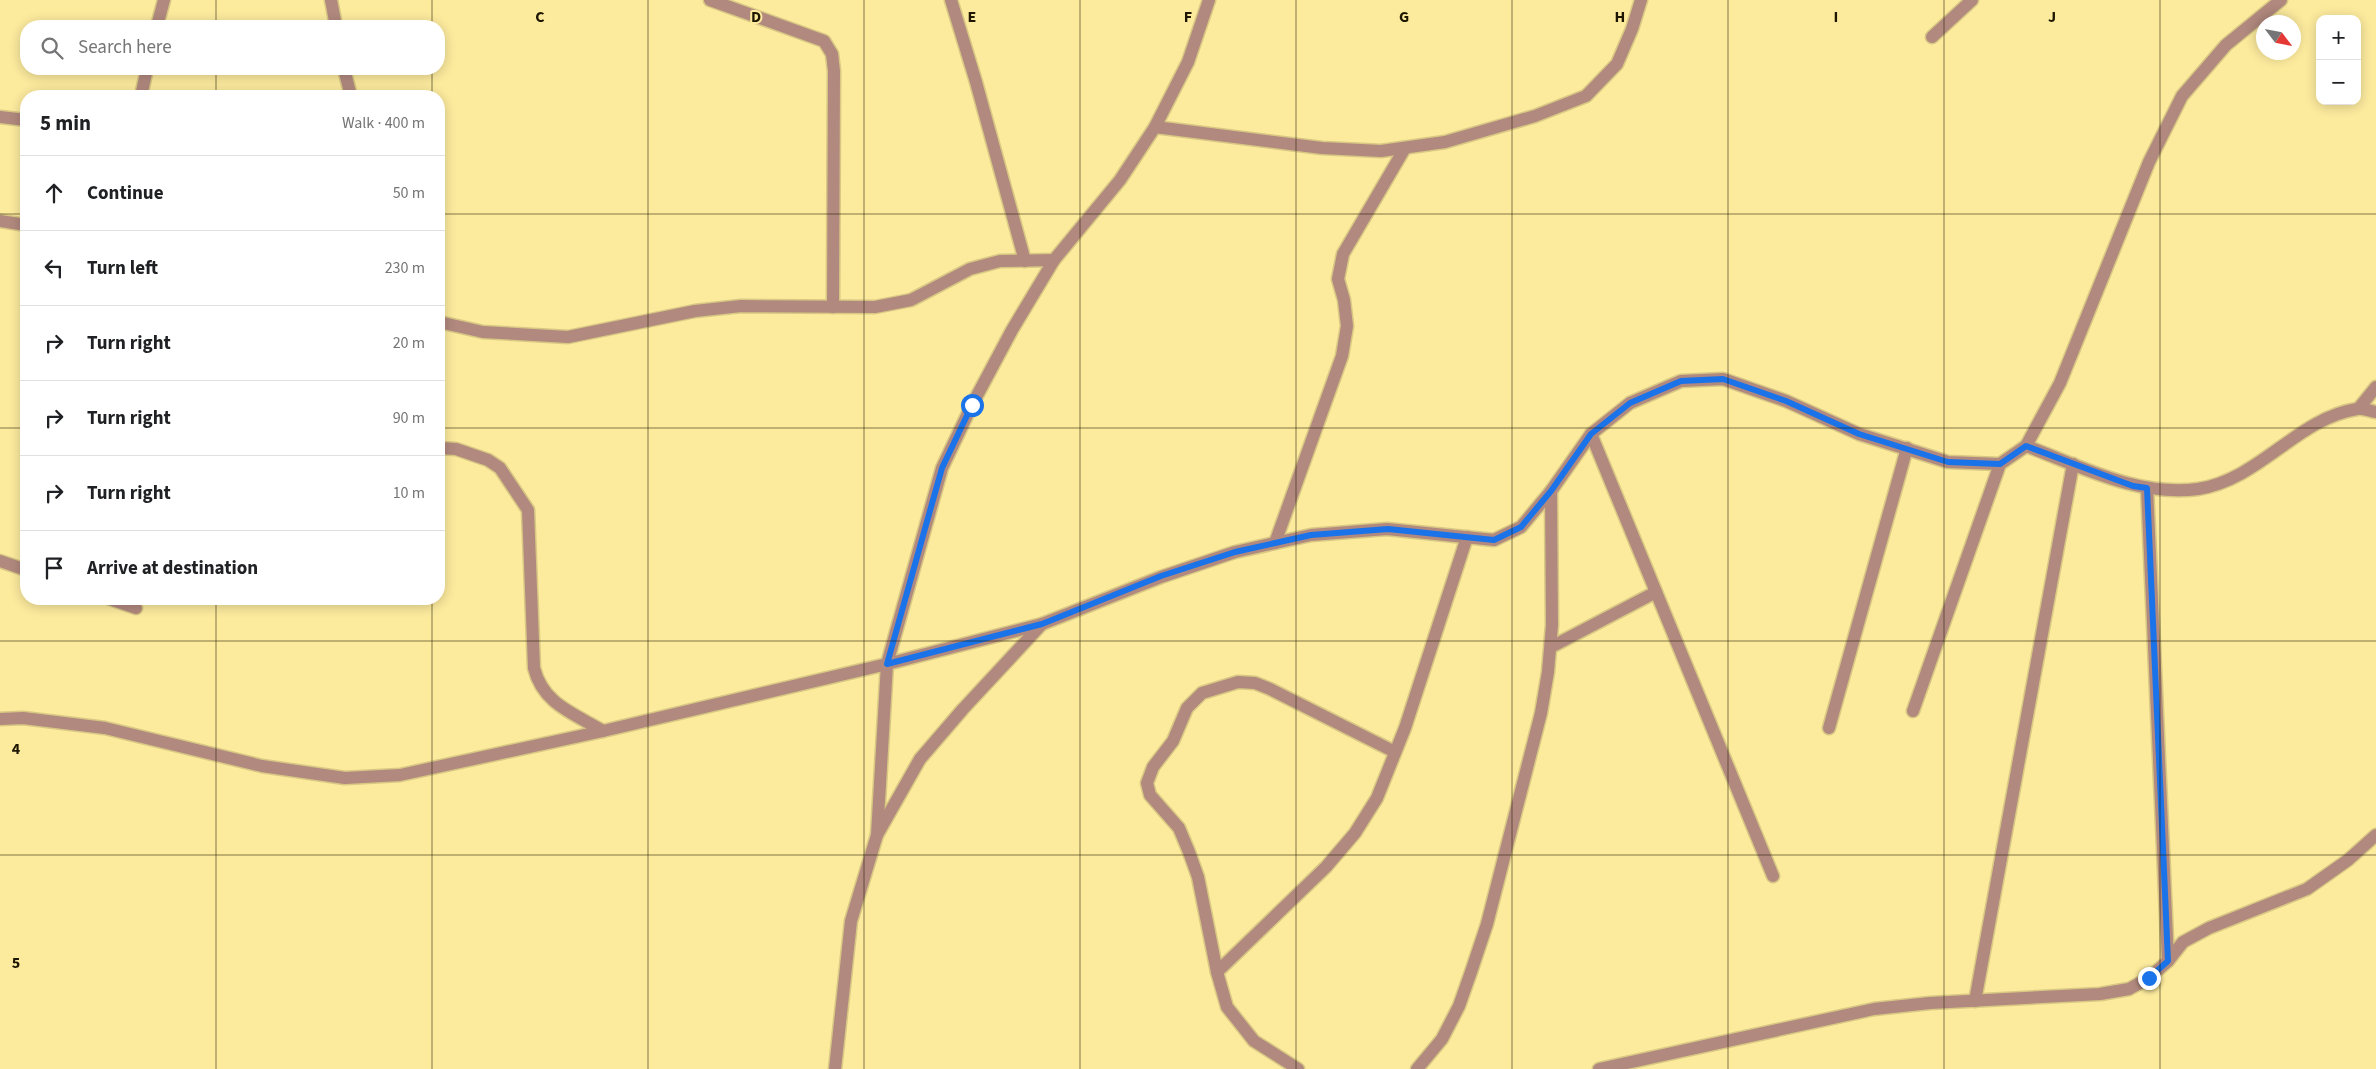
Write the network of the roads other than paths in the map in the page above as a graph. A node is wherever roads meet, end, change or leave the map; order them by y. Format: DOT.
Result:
graph roads {
  1 [pos="164,0"];
  2 [pos="331,0"];
  3 [pos="710,0"];
  4 [pos="951,0"];
  5 [pos="1209,0"];
  6 [pos="1641,0"];
  7 [pos="1972,0"];
  8 [pos="2281,0"];
  9 [pos="159,20"];
  10 [pos="335,20"];
  11 [pos="1932,37"];
  12 [pos="146,75"];
  13 [pos="346,75"];
  14 [pos="142,90"];
  15 [pos="349,90"];
  16 [pos="0,117"];
  17 [pos="20,119"];
  18 [pos="1155,126"];
  19 [pos="1406,148"];
  20 [pos="0,221"];
  21 [pos="20,224"];
  22 [pos="1054,260"];
  23 [pos="1025,261"];
  24 [pos="834,307"];
  25 [pos="445,323"];
  26 [pos="2376,387"];
  27 [pos="2359,408"];
  28 [pos="2376,412"];
  29 [pos="1591,434"];
  30 [pos="2026,446"];
  31 [pos="445,448"];
  32 [pos="1907,448"];
  33 [pos="2000,464"];
  34 [pos="2073,464"];
  35 [pos="2147,488"];
  36 [pos="1551,491"];
  37 [pos="1467,538"];
  38 [pos="1275,543"];
  39 [pos="0,561"];
  40 [pos="20,568"];
  41 [pos="1656,592"];
  42 [pos="127,605"];
  43 [pos="136,608"];
  44 [pos="1042,624"];
  45 [pos="1550,647"];
  46 [pos="887,664"];
  47 [pos="1913,712"];
  48 [pos="0,720"];
  49 [pos="1829,728"];
  50 [pos="603,731"];
  51 [pos="1395,752"];
  52 [pos="877,835"];
  53 [pos="2376,835"];
  54 [pos="1773,876"];
  55 [pos="2168,961"];
  56 [pos="1217,972"];
  57 [pos="1975,1001"];
  58 [pos="835,1069"];
  59 [pos="1298,1069"];
  60 [pos="1417,1069"];
  61 [pos="1599,1069"];
  1 -- 9 [label="street"];
  2 -- 10 [label="street"];
  3 -- 24 [label="street"];
  4 -- 23 [label="street"];
  5 -- 18 [label="street"];
  6 -- 19 [label="street"];
  7 -- 11 [label="street"];
  8 -- 30 [label="street"];
  12 -- 14 [label="street"];
  13 -- 15 [label="street"];
  16 -- 17 [label="street"];
  18 -- 19 [label="street"];
  18 -- 22 [label="street"];
  19 -- 38 [label="street"];
  20 -- 21 [label="street"];
  22 -- 23 [label="street"];
  22 -- 46 [label="street"];
  23 -- 24 [label="street"];
  24 -- 25 [label="street"];
  26 -- 27 [label="street"];
  27 -- 28 [label="street"];
  27 -- 35 [label="street"];
  29 -- 32 [label="street"];
  29 -- 36 [label="street"];
  29 -- 41 [label="street"];
  30 -- 33 [label="street"];
  30 -- 34 [label="street"];
  31 -- 50 [label="street"];
  32 -- 33 [label="street"];
  32 -- 49 [label="street"];
  33 -- 47 [label="street"];
  34 -- 35 [label="street"];
  34 -- 57 [label="street"];
  35 -- 55 [label="street"];
  36 -- 37 [label="street"];
  36 -- 45 [label="street"];
  37 -- 38 [label="street"];
  37 -- 51 [label="street"];
  38 -- 44 [label="street"];
  39 -- 40 [label="street"];
  41 -- 45 [label="street"];
  41 -- 54 [label="street"];
  42 -- 43 [label="street"];
  44 -- 46 [label="street"];
  44 -- 52 [label="street"];
  45 -- 60 [label="street"];
  46 -- 50 [label="street"];
  46 -- 52 [label="street"];
  48 -- 50 [label="street"];
  51 -- 56 [label="street"];
  51 -- 56 [label="street"];
  52 -- 58 [label="street"];
  53 -- 55 [label="street"];
  55 -- 57 [label="street"];
  56 -- 59 [label="street"];
  57 -- 61 [label="street"];
}
